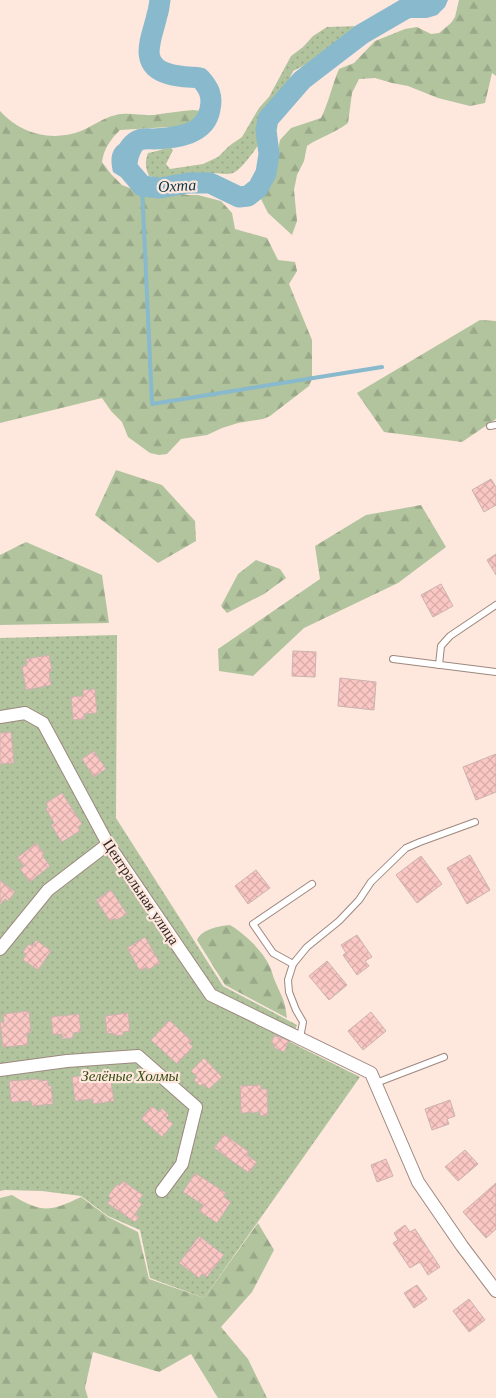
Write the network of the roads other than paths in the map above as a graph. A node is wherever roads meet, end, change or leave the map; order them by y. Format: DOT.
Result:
graph roads {
  1 [pos="496,605"];
  2 [pos="393,659"];
  3 [pos="439,665"];
  4 [pos="496,672"];
  5 [pos="0,717"];
  6 [pos="475,822"];
  7 [pos="108,844"];
  8 [pos="312,884"];
  9 [pos="0,949"];
  10 [pos="293,964"];
  11 [pos="297,1036"];
  12 [pos="444,1057"];
  13 [pos="0,1070"];
  14 [pos="373,1078"];
  15 [pos="162,1191"];
  16 [pos="496,1291"];
  1 -- 3 [label="lane"];
  2 -- 3 [label="lane"];
  3 -- 4 [label="lane"];
  5 -- 7 [label="street, Центральная улица"];
  6 -- 10 [label="lane"];
  7 -- 9 [label="street"];
  7 -- 11 [label="street, Центральная улица"];
  8 -- 10 [label="lane"];
  10 -- 11 [label="lane"];
  11 -- 14 [label="street, Центральная улица"];
  12 -- 14 [label="lane"];
  13 -- 15 [label="street"];
  14 -- 16 [label="street"];
}
